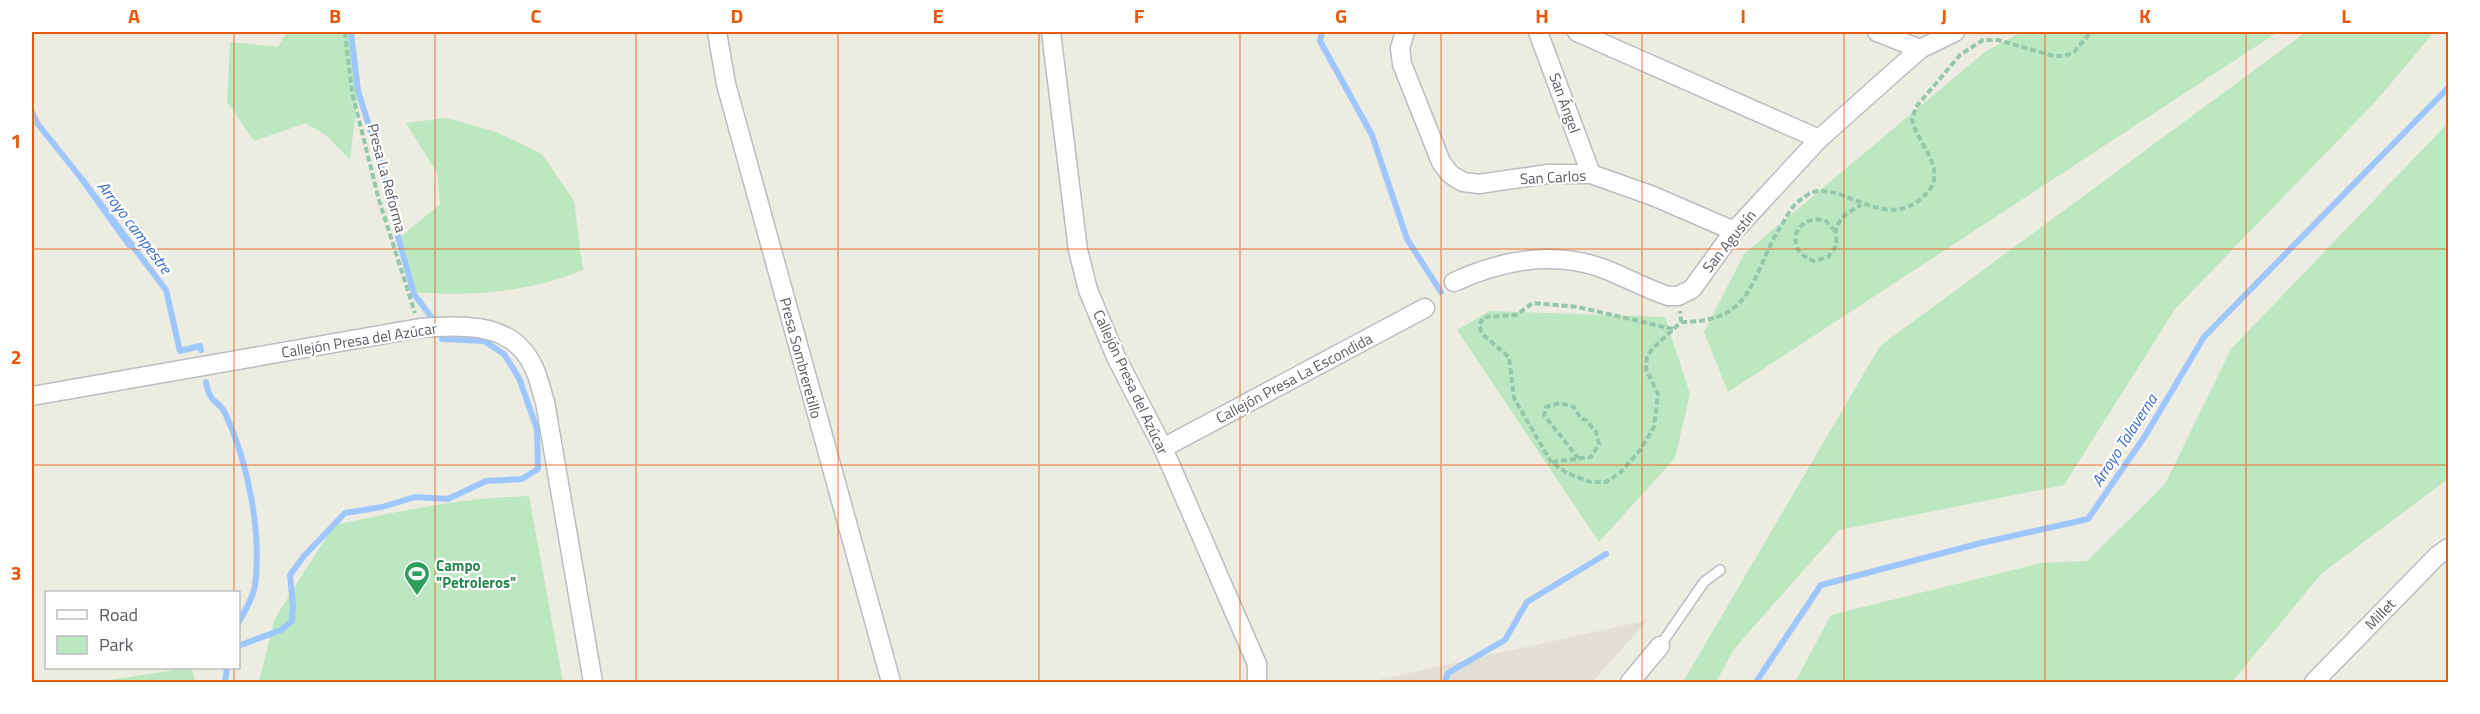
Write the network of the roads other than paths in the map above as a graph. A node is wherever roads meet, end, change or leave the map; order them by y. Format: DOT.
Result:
graph roads {
  1 [pos="717,32"];
  2 [pos="1051,32"];
  3 [pos="1405,32"];
  4 [pos="1539,32"];
  5 [pos="1577,32"];
  6 [pos="1877,32"];
  7 [pos="1955,32"];
  8 [pos="1920,49"];
  9 [pos="1819,139"];
  10 [pos="1591,174"];
  11 [pos="1734,231"];
  12 [pos="1454,282"];
  13 [pos="1425,308"];
  14 [pos="32,396"];
  15 [pos="1163,448"];
  16 [pos="2448,548"];
  17 [pos="1720,570"];
  18 [pos="1660,646"];
  19 [pos="593,682"];
  20 [pos="891,682"];
  21 [pos="1257,682"];
  22 [pos="1630,682"];
  23 [pos="2314,682"];
  1 -- 20 [label="street, Presa Sombreretillo"];
  2 -- 15 [label="street, Callejón Presa del Azúcar"];
  3 -- 10 [label="street, San Carlos"];
  4 -- 10 [label="street, San Ángel"];
  5 -- 9 [label="street"];
  6 -- 8 [label="street"];
  7 -- 8 [label="street, San Agustín"];
  8 -- 9 [label="street, San Agustín"];
  9 -- 11 [label="street, San Agustín"];
  10 -- 11 [label="street, San Carlos"];
  11 -- 12 [label="street, San Agustín"];
  13 -- 15 [label="street, Callejón Presa La Escondida"];
  14 -- 19 [label="street, Callejón Presa del Azúcar"];
  15 -- 21 [label="street, Callejón Presa del Azúcar"];
  16 -- 23 [label="street, Millet"];
  17 -- 18 [label="lane"];
  18 -- 22 [label="street"];
}
